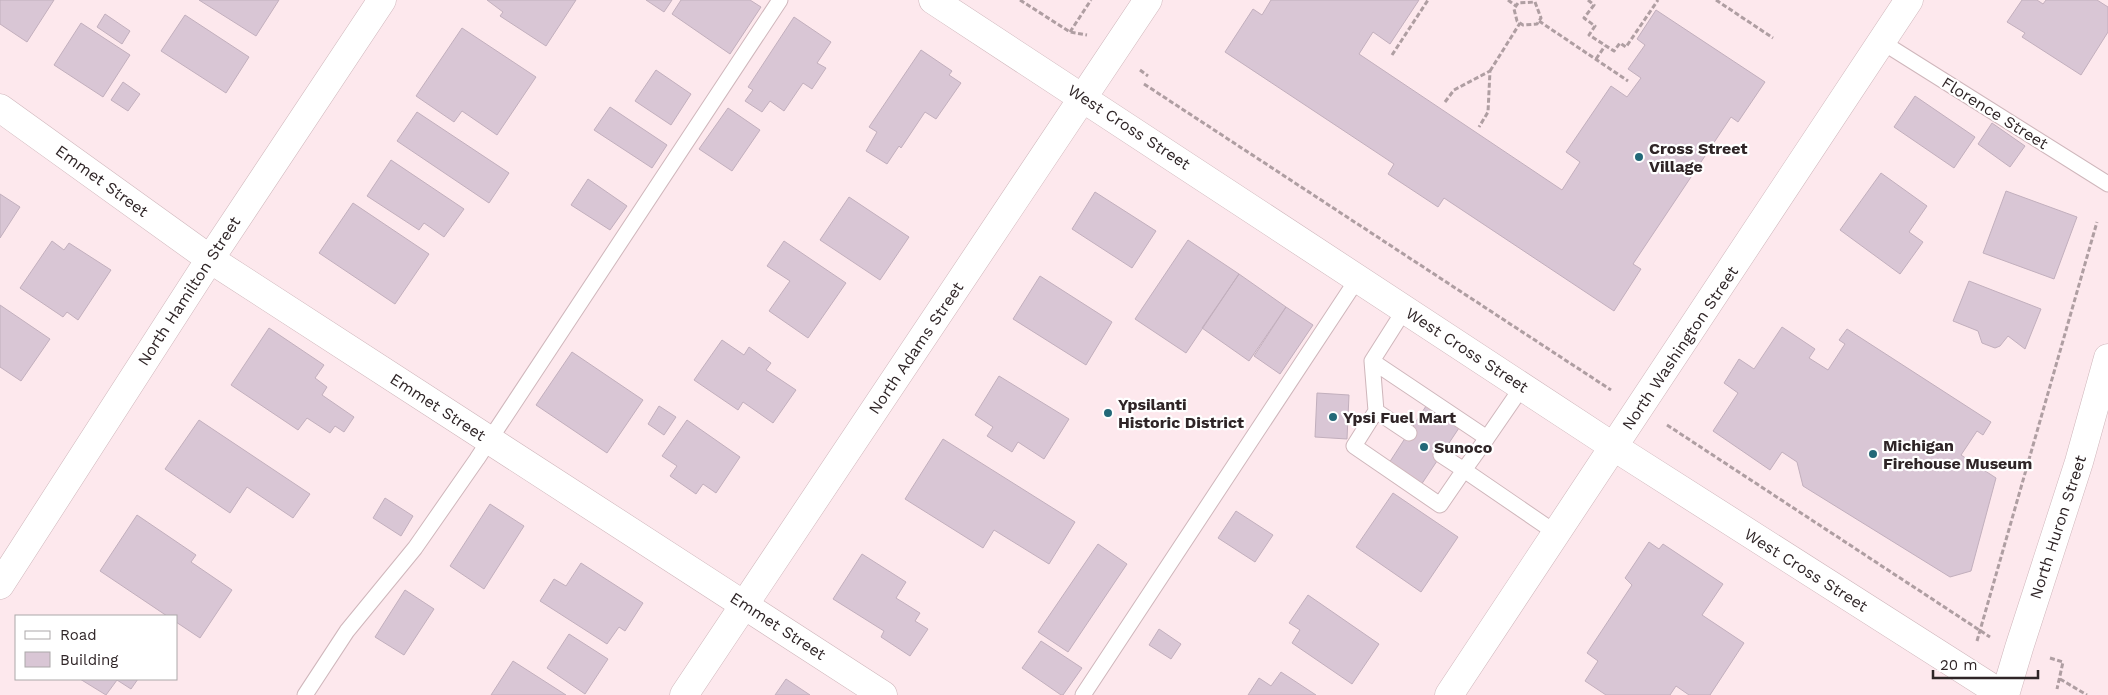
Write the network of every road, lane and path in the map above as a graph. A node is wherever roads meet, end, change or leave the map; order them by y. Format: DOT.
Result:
graph roads {
  1 [pos="382,0"];
  2 [pos="780,0"];
  3 [pos="933,0"];
  4 [pos="1020,0"];
  5 [pos="1091,0"];
  6 [pos="1148,0"];
  7 [pos="1428,0"];
  8 [pos="1508,0"];
  9 [pos="1588,0"];
  10 [pos="1658,0"];
  11 [pos="1716,0"];
  12 [pos="1909,0"];
  13 [pos="1536,1"];
  14 [pos="1516,6"];
  15 [pos="1538,21"];
  16 [pos="1520,23"];
  17 [pos="1070,32"];
  18 [pos="1088,36"];
  19 [pos="1773,38"];
  20 [pos="1882,42"];
  21 [pos="1605,46"];
  22 [pos="1392,55"];
  23 [pos="1596,60"];
  24 [pos="1137,69"];
  25 [pos="1490,70"];
  26 [pos="1148,76"];
  27 [pos="1628,81"];
  28 [pos="1144,84"];
  29 [pos="1083,97"];
  30 [pos="1445,102"];
  31 [pos="0,108"];
  32 [pos="1478,127"];
  33 [pos="2108,184"];
  34 [pos="2097,222"];
  35 [pos="210,259"];
  36 [pos="1358,278"];
  37 [pos="1404,309"];
  38 [pos="2108,358"];
  39 [pos="1372,361"];
  40 [pos="1522,387"];
  41 [pos="1611,390"];
  42 [pos="1376,411"];
  43 [pos="1665,424"];
  44 [pos="1409,433"];
  45 [pos="1487,438"];
  46 [pos="489,440"];
  47 [pos="1614,447"];
  48 [pos="1441,455"];
  49 [pos="1464,470"];
  50 [pos="1556,533"];
  51 [pos="0,585"];
  52 [pos="745,605"];
  53 [pos="1981,632"];
  54 [pos="1977,642"];
  55 [pos="2018,648"];
  56 [pos="2060,680"];
  57 [pos="2057,689"];
  58 [pos="305,695"];
  59 [pos="684,695"];
  60 [pos="883,695"];
  61 [pos="1083,695"];
  62 [pos="1449,695"];
  63 [pos="2004,695"];
  64 [pos="2087,695"];
  1 -- 35 [label="street, North Hamilton Street"];
  2 -- 46 [label="lane"];
  3 -- 29 [label="street, West Cross Street"];
  4 -- 17 [label="path"];
  5 -- 17 [label="path"];
  6 -- 29 [label="street, North Adams Street"];
  7 -- 22 [label="path"];
  8 -- 14 [label="path"];
  9 -- 21 [label="path"];
  10 -- 21 [label="path"];
  11 -- 19 [label="path"];
  12 -- 20 [label="street, North Washington Street"];
  13 -- 14 [label="path"];
  13 -- 15 [label="path"];
  14 -- 16 [label="path"];
  15 -- 16 [label="path"];
  15 -- 23 [label="path"];
  16 -- 25 [label="path"];
  17 -- 18 [label="path"];
  20 -- 33 [label="lane, Florence Street"];
  20 -- 47 [label="street, North Washington Street"];
  21 -- 23 [label="path"];
  23 -- 27 [label="path"];
  24 -- 26 [label="path"];
  25 -- 30 [label="path"];
  25 -- 32 [label="path"];
  28 -- 41 [label="path"];
  29 -- 36 [label="street, West Cross Street"];
  29 -- 52 [label="street, North Adams Street"];
  31 -- 35 [label="street, Emmet Street"];
  34 -- 53 [label="path"];
  35 -- 46 [label="street, Emmet Street"];
  35 -- 51 [label="street, North Hamilton Street"];
  36 -- 37 [label="street, West Cross Street"];
  36 -- 61 [label="lane"];
  37 -- 39 [label="lane"];
  37 -- 40 [label="street, West Cross Street"];
  38 -- 55 [label="street, North Huron Street"];
  39 -- 42 [label="lane"];
  39 -- 45 [label="lane"];
  40 -- 45 [label="lane"];
  40 -- 47 [label="street, West Cross Street"];
  42 -- 44 [label="lane"];
  42 -- 49 [label="lane"];
  43 -- 53 [label="path"];
  45 -- 49 [label="lane"];
  46 -- 52 [label="street, Emmet Street"];
  46 -- 58 [label="lane"];
  47 -- 50 [label="street, North Washington Street"];
  47 -- 63 [label="street, West Cross Street"];
  48 -- 49 [label="lane"];
  49 -- 50 [label="lane"];
  50 -- 62 [label="street, North Washington Street"];
  52 -- 59 [label="street, North Adams Street"];
  52 -- 60 [label="street, Emmet Street"];
  53 -- 54 [label="path"];
  53 -- 55 [label="path"];
  55 -- 56 [label="path"];
  55 -- 63 [label="street, North Huron Street"];
  56 -- 57 [label="path"];
  56 -- 64 [label="path"];
}
